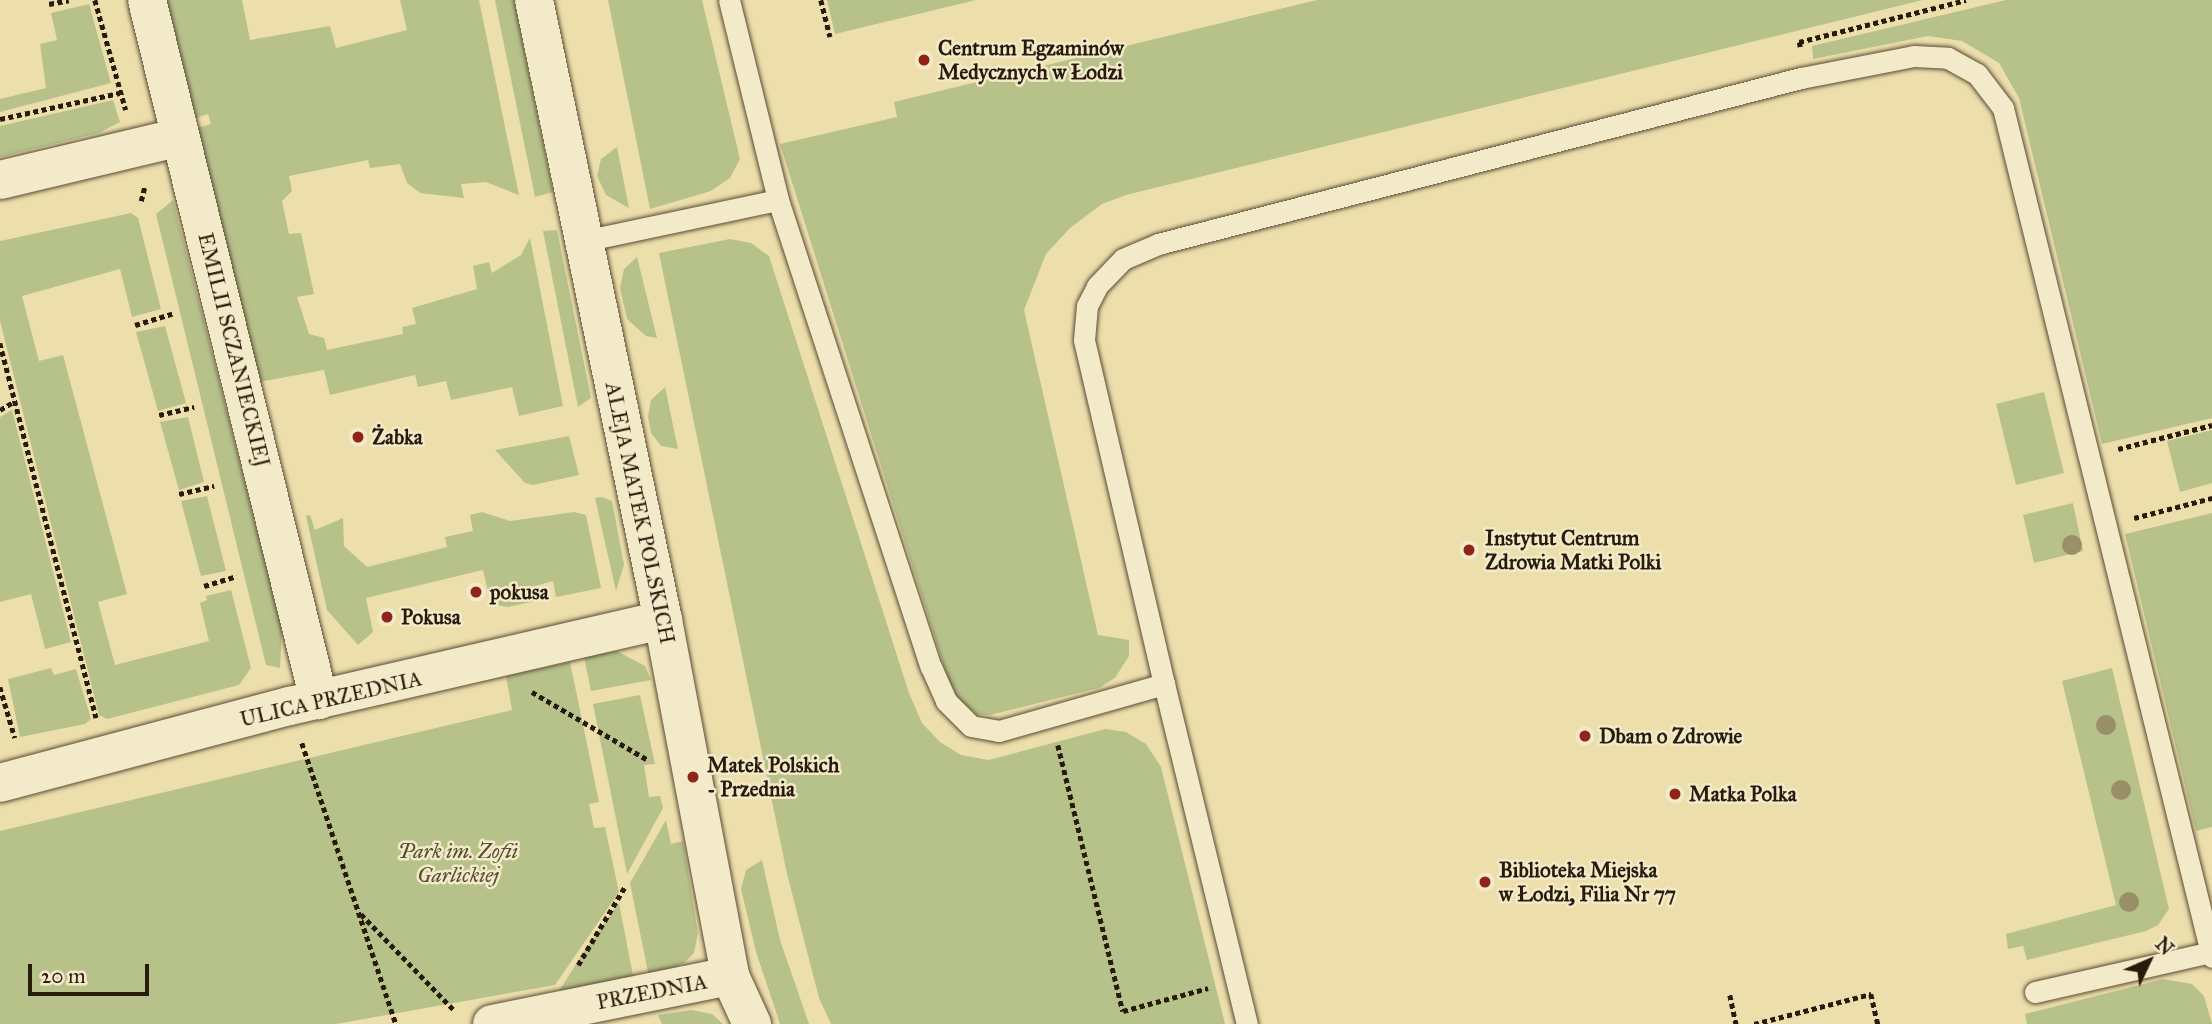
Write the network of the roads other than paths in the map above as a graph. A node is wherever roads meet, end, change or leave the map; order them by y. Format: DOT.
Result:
graph roads {
  1 [pos="147,0"];
  2 [pos="534,0"];
  3 [pos="729,0"];
  4 [pos="180,137"];
  5 [pos="0,180"];
  6 [pos="778,200"];
  7 [pos="583,241"];
  8 [pos="663,620"];
  9 [pos="1164,684"];
  10 [pos="305,703"];
  11 [pos="0,783"];
  12 [pos="2211,954"];
  13 [pos="730,976"];
  14 [pos="2035,992"];
  15 [pos="476,1020"];
  16 [pos="752,1024"];
  17 [pos="1247,1024"];
  1 -- 4 [label="street, EMILII SCZANIECKIEJ"];
  2 -- 7 [label="street, ALEJA MATEK POLSKICH"];
  3 -- 6 [label="lane"];
  4 -- 5 [label="street"];
  4 -- 10 [label="street, EMILII SCZANIECKIEJ"];
  6 -- 7 [label="lane"];
  6 -- 9 [label="lane"];
  7 -- 8 [label="street, ALEJA MATEK POLSKICH"];
  8 -- 10 [label="street, ULICA PRZEDNIA"];
  8 -- 13 [label="street, ALEJA MATEK POLSKICH"];
  9 -- 12 [label="lane"];
  9 -- 17 [label="lane"];
  10 -- 11 [label="street, ULICA PRZEDNIA"];
  12 -- 14 [label="lane"];
  13 -- 15 [label="street, PRZEDNIA"];
  13 -- 16 [label="street, ALEJA MATEK POLSKICH"];
}
